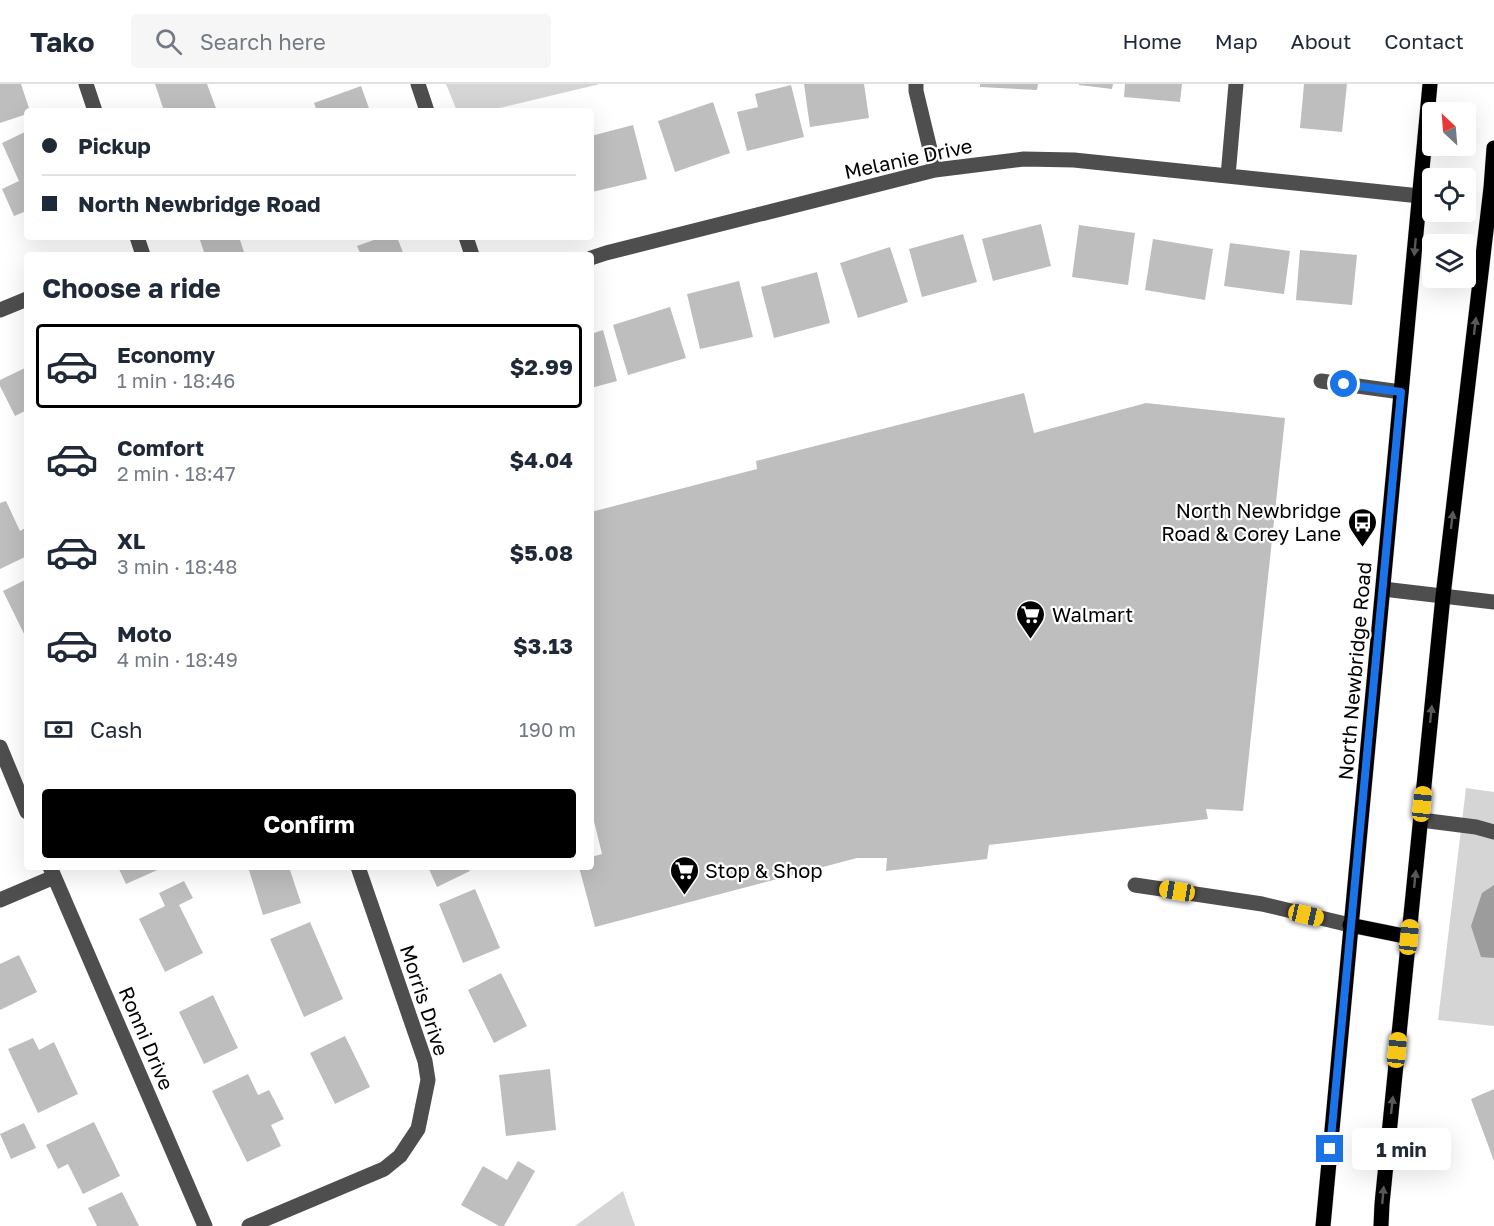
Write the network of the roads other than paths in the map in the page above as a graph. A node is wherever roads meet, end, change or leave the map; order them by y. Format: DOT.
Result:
graph roads {
  1 [pos="86,84"];
  2 [pos="418,84"];
  3 [pos="916,84"];
  4 [pos="1236,84"];
  5 [pos="1430,84"];
  6 [pos="94,108"];
  7 [pos="426,108"];
  8 [pos="1494,148"];
  9 [pos="935,170"];
  10 [pos="1228,176"];
  11 [pos="1420,196"];
  12 [pos="594,257"];
  13 [pos="24,300"];
  14 [pos="0,310"];
  15 [pos="1321,381"];
  16 [pos="1401,392"];
  17 [pos="1383,589"];
  18 [pos="1443,596"];
  19 [pos="1494,602"];
  20 [pos="0,747"];
  21 [pos="24,805"];
  22 [pos="1421,820"];
  23 [pos="1494,832"];
  24 [pos="359,870"];
  25 [pos="52,872"];
  26 [pos="1135,885"];
  27 [pos="0,900"];
  28 [pos="1350,925"];
  29 [pos="1409,937"];
  30 [pos="205,1226"];
  31 [pos="249,1226"];
  32 [pos="1323,1226"];
  33 [pos="1381,1226"];
  1 -- 6 [label="street"];
  2 -- 7 [label="street"];
  3 -- 9 [label="street"];
  4 -- 10 [label="street"];
  5 -- 11 [label="main road, North Newbridge Road"];
  18 -- 8 [label="main road, one-way"];
  9 -- 10 [label="street, Melanie Drive"];
  9 -- 12 [label="street, Melanie Drive"];
  10 -- 11 [label="street, Melanie Drive"];
  11 -- 16 [label="main road, North Newbridge Road, one-way"];
  13 -- 14 [label="street"];
  15 -- 16 [label="street"];
  16 -- 17 [label="main road, North Newbridge Road"];
  17 -- 18 [label="street"];
  17 -- 28 [label="main road, North Newbridge Road"];
  18 -- 19 [label="street"];
  22 -- 18 [label="main road, one-way"];
  20 -- 21 [label="street"];
  22 -- 23 [label="street"];
  29 -- 22 [label="main road, one-way"];
  24 -- 31 [label="street, Morris Drive"];
  25 -- 27 [label="street"];
  25 -- 30 [label="street, Ronni Drive"];
  26 -- 28 [label="street"];
  28 -- 29 [label="main road"];
  28 -- 32 [label="main road, North Newbridge Road"];
  33 -- 29 [label="main road, one-way"];
}
